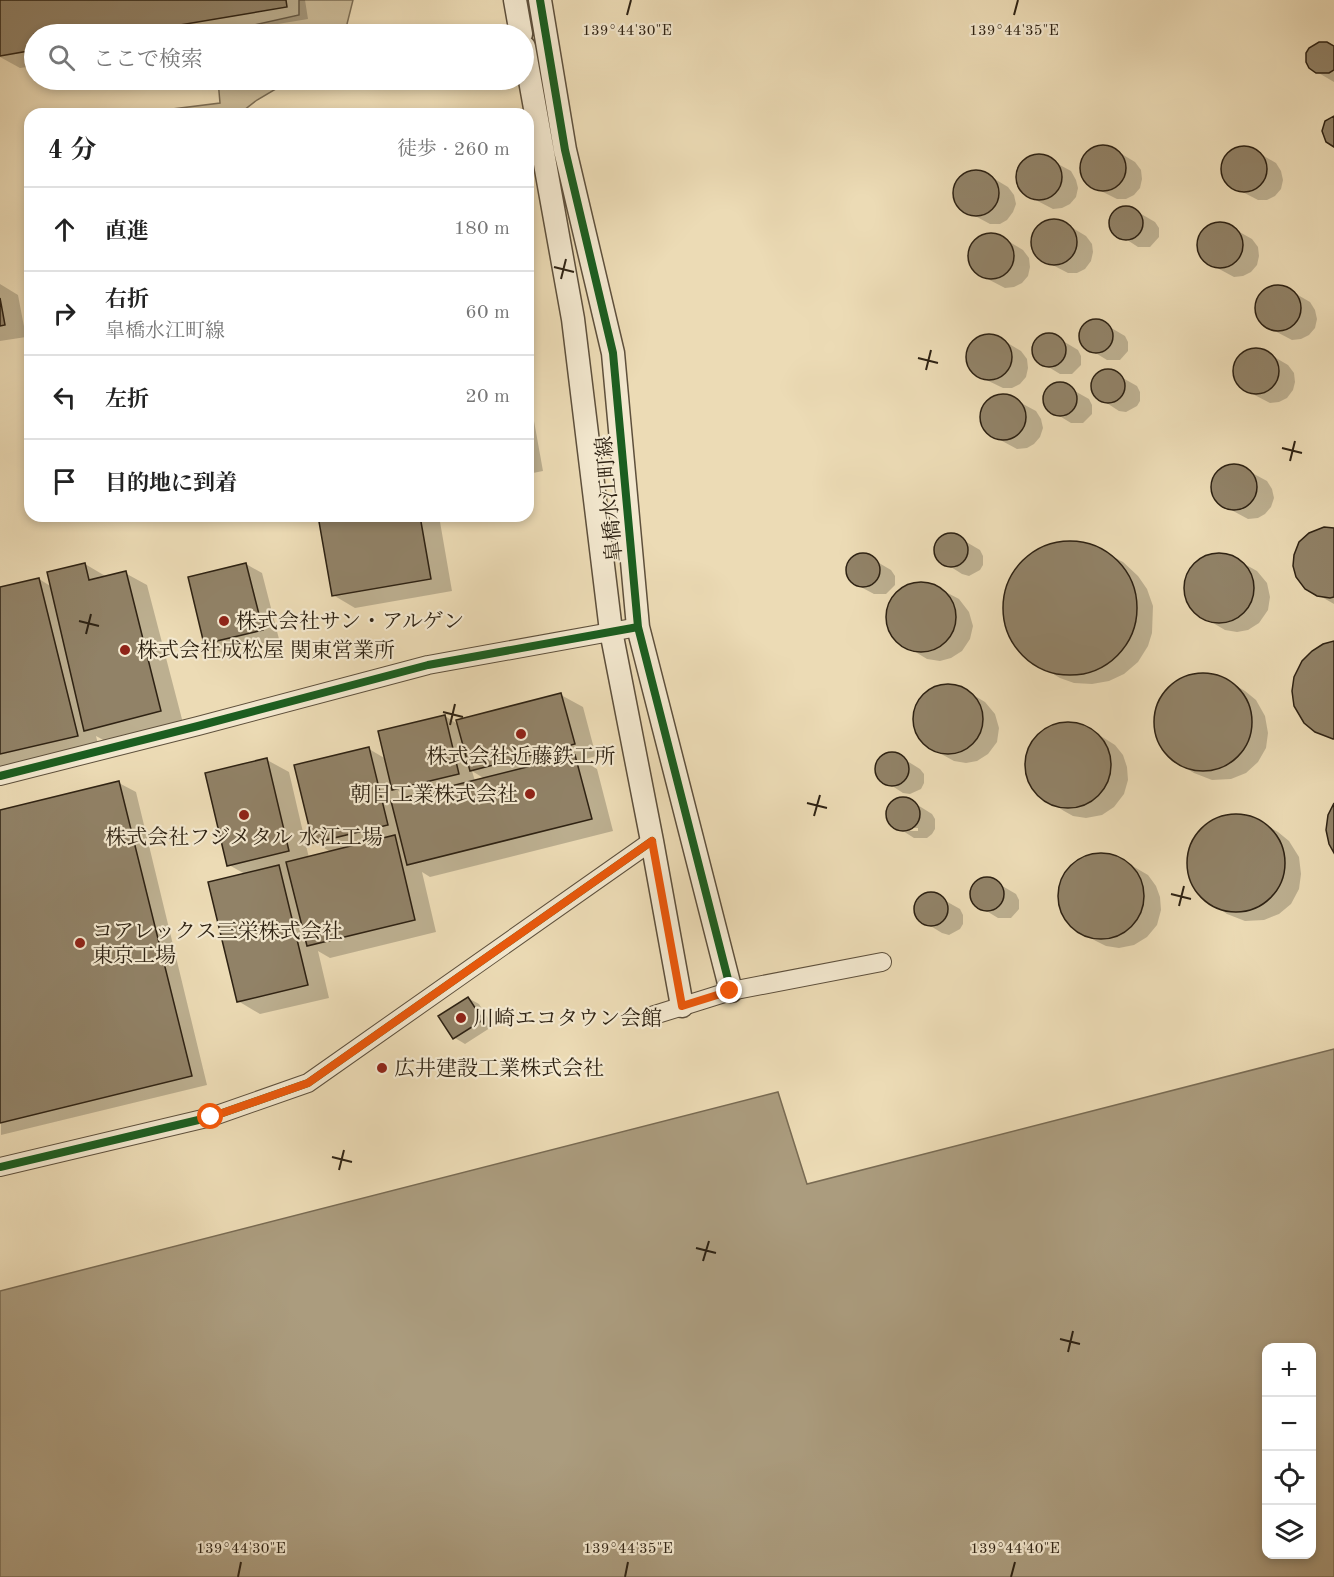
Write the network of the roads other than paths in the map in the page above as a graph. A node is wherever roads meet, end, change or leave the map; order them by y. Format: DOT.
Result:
graph roads {
  1 [pos="515,0"];
  2 [pos="540,0"];
  3 [pos="519,24"];
  4 [pos="532,90"];
  5 [pos="638,627"];
  6 [pos="611,630"];
  7 [pos="0,776"];
  8 [pos="652,841"];
  9 [pos="882,962"];
  10 [pos="730,991"];
  11 [pos="682,1006"];
  12 [pos="651,1016"];
  13 [pos="0,1167"];
  1 -- 3 [label="street"];
  2 -- 5 [label="street, 皐橋水江町線"];
  4 -- 6 [label="street, 皐橋水江町線"];
  5 -- 6 [label="street"];
  5 -- 10 [label="street, 皐橋水江町線"];
  6 -- 7 [label="street"];
  6 -- 8 [label="street, 皐橋水江町線"];
  8 -- 11 [label="street, 皐橋水江町線"];
  8 -- 13 [label="street"];
  9 -- 10 [label="street"];
  10 -- 11 [label="street"];
  11 -- 12 [label="street"];
}
